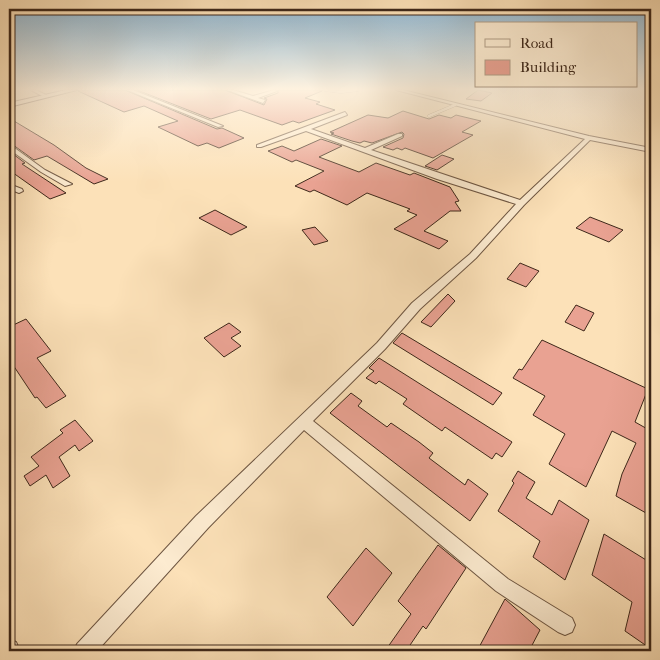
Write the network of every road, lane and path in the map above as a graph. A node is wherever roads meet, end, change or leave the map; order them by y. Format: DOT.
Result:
graph roads {
  1 [pos="207,121"];
  2 [pos="328,121"];
  3 [pos="519,121"];
  4 [pos="220,126"];
  5 [pos="307,129"];
  6 [pos="400,135"];
  7 [pos="589,138"];
  8 [pos="9,146"];
  9 [pos="259,146"];
  10 [pos="365,150"];
  11 [pos="651,150"];
  12 [pos="68,184"];
  13 [pos="9,186"];
  14 [pos="19,191"];
  15 [pos="521,203"];
  16 [pos="303,421"];
  17 [pos="564,625"];
  18 [pos="84,651"];
  1 -- 4 [label="street"];
  2 -- 5 [label="street"];
  3 -- 7 [label="street"];
  5 -- 9 [label="street"];
  5 -- 10 [label="street"];
  6 -- 10 [label="street"];
  7 -- 11 [label="street"];
  7 -- 15 [label="street"];
  8 -- 12 [label="street"];
  10 -- 15 [label="street"];
  13 -- 14 [label="street"];
  15 -- 16 [label="street"];
  16 -- 17 [label="street"];
  16 -- 18 [label="street"];
}
